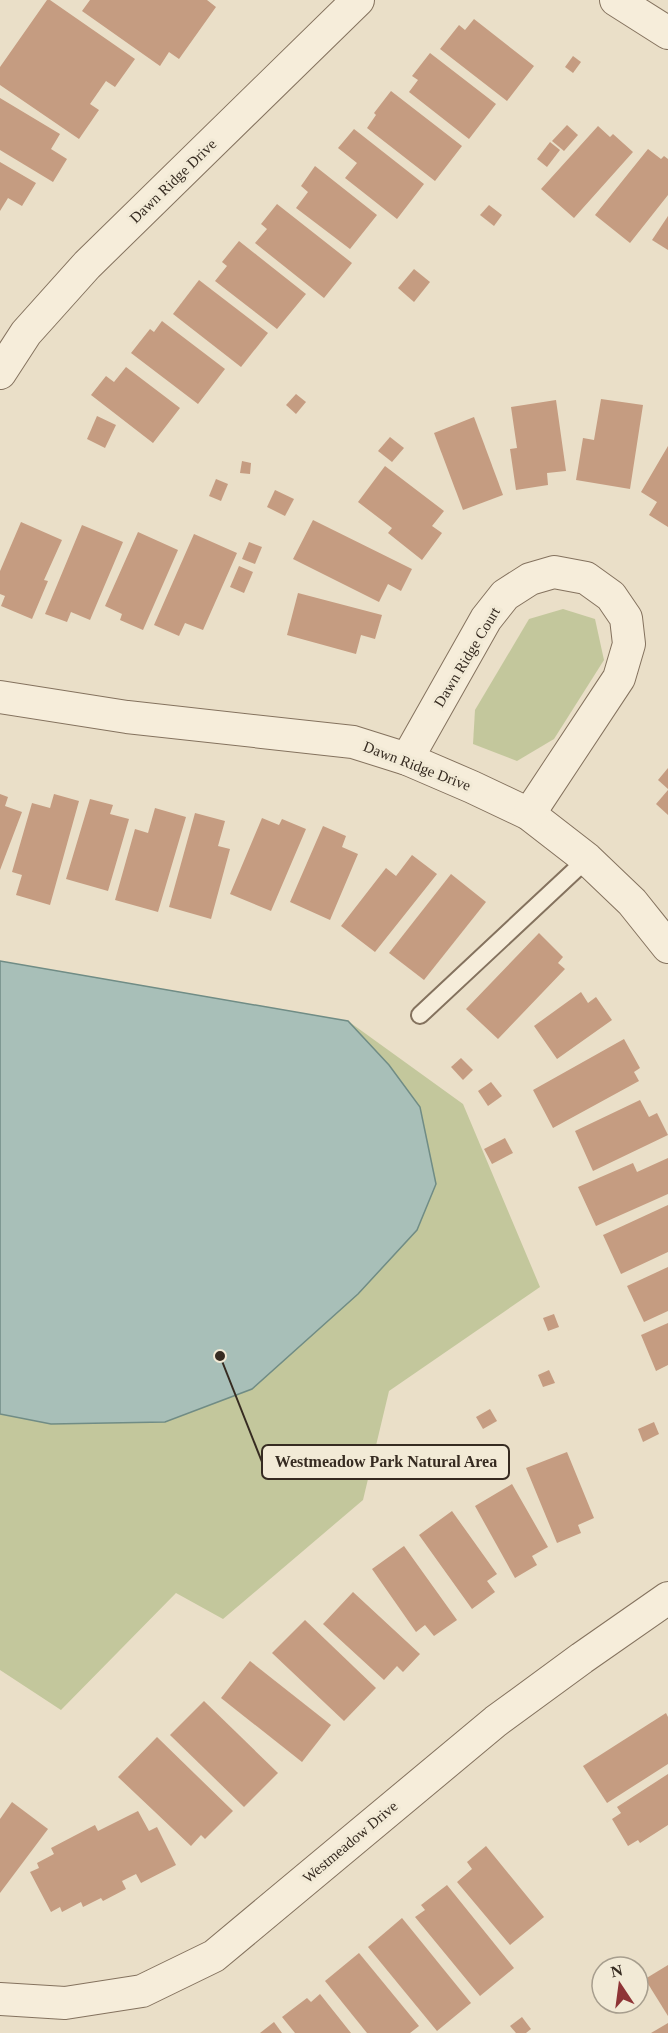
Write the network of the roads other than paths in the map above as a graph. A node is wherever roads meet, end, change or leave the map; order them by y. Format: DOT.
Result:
graph roads {
  1 [pos="358,0"];
  2 [pos="616,0"];
  3 [pos="668,33"];
  4 [pos="0,373"];
  5 [pos="0,697"];
  6 [pos="407,759"];
  7 [pos="529,814"];
  8 [pos="587,859"];
  9 [pos="668,947"];
  10 [pos="420,1015"];
  11 [pos="668,1598"];
  12 [pos="0,1999"];
  1 -- 4 [label="street, Dawn Ridge Drive"];
  2 -- 3 [label="street"];
  5 -- 6 [label="street, Dawn Ridge Drive"];
  6 -- 7 [label="street, Dawn Ridge Drive"];
  6 -- 7 [label="street, Dawn Ridge Court"];
  7 -- 8 [label="street, Dawn Ridge Drive"];
  8 -- 9 [label="street, Dawn Ridge Drive"];
  8 -- 10 [label="lane"];
  11 -- 12 [label="street, Westmeadow Drive"];
}
